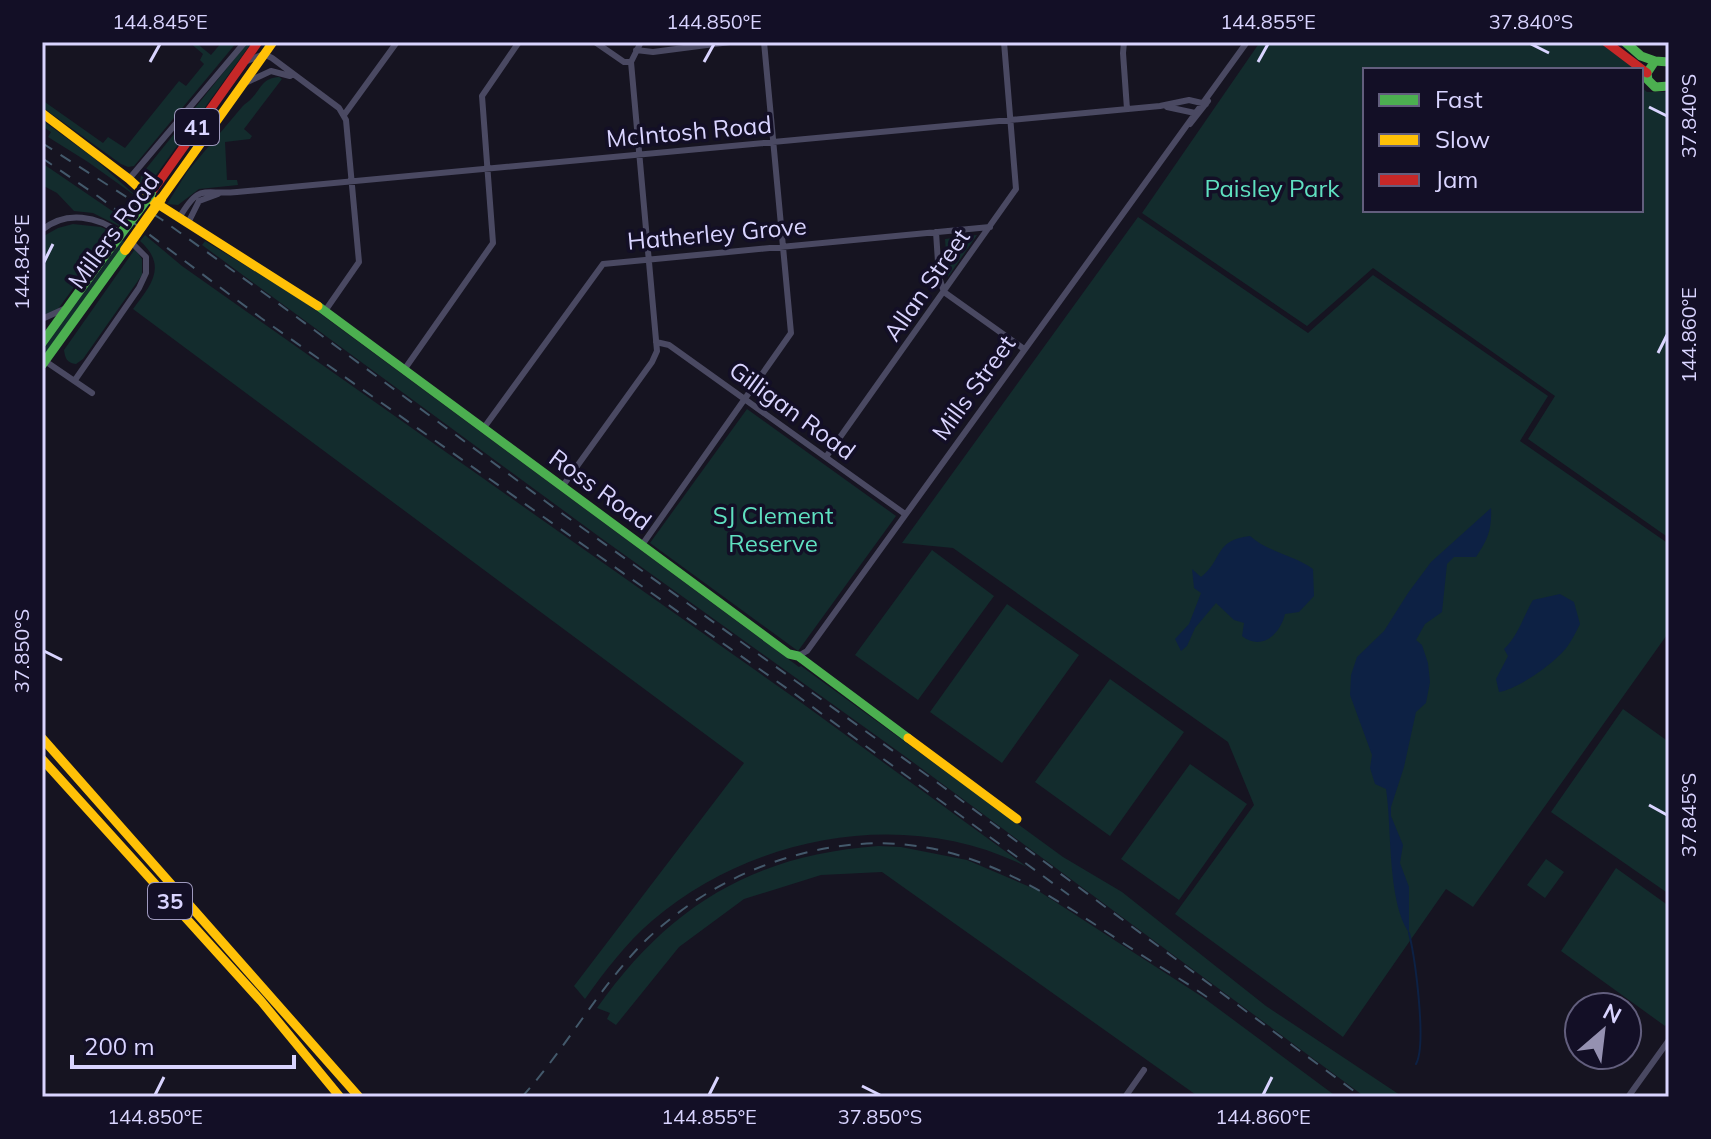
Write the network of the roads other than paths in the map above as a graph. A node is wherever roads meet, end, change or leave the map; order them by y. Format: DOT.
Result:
graph roads {
  1 [pos="245,42"];
  2 [pos="258,42"];
  3 [pos="273,42"];
  4 [pos="397,42"];
  5 [pos="519,42"];
  6 [pos="595,42"];
  7 [pos="641,42"];
  8 [pos="730,42"];
  9 [pos="764,42"];
  10 [pos="1004,42"];
  11 [pos="1124,42"];
  12 [pos="1247,42"];
  13 [pos="1606,42"];
  14 [pos="1625,42"];
  15 [pos="636,50"];
  16 [pos="264,54"];
  17 [pos="1664,60"];
  18 [pos="244,62"];
  19 [pos="631,62"];
  20 [pos="1640,68"];
  21 [pos="1643,70"];
  22 [pos="1647,73"];
  23 [pos="300,81"];
  24 [pos="245,83"];
  25 [pos="1667,88"];
  26 [pos="1204,103"];
  27 [pos="1160,106"];
  28 [pos="1127,109"];
  29 [pos="42,113"];
  30 [pos="1196,114"];
  31 [pos="344,115"];
  32 [pos="1010,120"];
  33 [pos="774,142"];
  34 [pos="639,155"];
  35 [pos="487,169"];
  36 [pos="129,179"];
  37 [pos="352,181"];
  38 [pos="155,198"];
  39 [pos="183,221"];
  40 [pos="990,227"];
  41 [pos="42,230"];
  42 [pos="936,232"];
  43 [pos="783,246"];
  44 [pos="648,258"];
  45 [pos="944,292"];
  46 [pos="68,307"];
  47 [pos="325,311"];
  48 [pos="42,319"];
  49 [pos="656,342"];
  50 [pos="42,343"];
  51 [pos="1024,349"];
  52 [pos="43,363"];
  53 [pos="404,370"];
  54 [pos="75,380"];
  55 [pos="92,393"];
  56 [pos="745,400"];
  57 [pos="483,429"];
  58 [pos="826,457"];
  59 [pos="562,487"];
  60 [pos="905,514"];
  61 [pos="642,545"];
  62 [pos="798,656"];
  63 [pos="42,738"];
  64 [pos="42,759"];
  65 [pos="89,792"];
  66 [pos="80,800"];
  67 [pos="1017,819"];
  68 [pos="1669,1040"];
  69 [pos="1144,1070"];
  70 [pos="340,1097"];
  71 [pos="359,1097"];
  72 [pos="1125,1097"];
  73 [pos="1628,1097"];
  1 -- 36 [label="street, Millers Road"];
  2 -- 18 [label="main road, Millers Road / 41"];
  3 -- 16 [label="main road, Millers Road / 41"];
  4 -- 31 [label="street"];
  5 -- 35 [label="street"];
  6 -- 19 [label="street"];
  7 -- 15 [label="street"];
  8 -- 15 [label="street"];
  9 -- 33 [label="street"];
  10 -- 32 [label="street, Allan Street"];
  11 -- 28 [label="street"];
  12 -- 26 [label="street, Mills Street"];
  13 -- 20 [label="main road"];
  14 -- 17 [label="main road"];
  15 -- 19 [label="street"];
  16 -- 18 [label="street"];
  16 -- 23 [label="street"];
  16 -- 24 [label="main road, Millers Road / 41"];
  17 -- 22 [label="main road"];
  18 -- 38 [label="main road, Millers Road / 41"];
  19 -- 34 [label="street"];
  21 -- 22 [label="main road"];
  22 -- 25 [label="main road"];
  23 -- 24 [label="street"];
  23 -- 31 [label="street"];
  24 -- 38 [label="main road, Millers Road / 41"];
  26 -- 27 [label="street, McIntosh Road"];
  26 -- 30 [label="street, Mills Street"];
  27 -- 28 [label="street, McIntosh Road"];
  27 -- 30 [label="street, McIntosh Road"];
  28 -- 32 [label="street, McIntosh Road"];
  29 -- 36 [label="main road, Ross Road"];
  30 -- 51 [label="street, Mills Street"];
  31 -- 37 [label="street"];
  32 -- 33 [label="street, McIntosh Road"];
  32 -- 40 [label="street, Allan Street"];
  33 -- 34 [label="street, McIntosh Road"];
  33 -- 43 [label="street"];
  34 -- 35 [label="street, McIntosh Road"];
  34 -- 44 [label="street"];
  35 -- 37 [label="street, McIntosh Road"];
  35 -- 53 [label="street"];
  36 -- 38 [label="main road, Ross Road"];
  37 -- 39 [label="street, McIntosh Road"];
  37 -- 47 [label="street"];
  38 -- 39 [label="main road, Ross Road"];
  38 -- 46 [label="main road, Millers Road / 41, bridge"];
  38 -- 52 [label="main road, Millers Road / 41, bridge"];
  39 -- 47 [label="main road, Ross Road"];
  40 -- 42 [label="street, Hatherley Grove"];
  40 -- 45 [label="street, Allan Street"];
  41 -- 54 [label="street"];
  42 -- 43 [label="street, Hatherley Grove"];
  42 -- 45 [label="street"];
  43 -- 44 [label="street, Hatherley Grove"];
  43 -- 56 [label="street"];
  44 -- 49 [label="street"];
  44 -- 57 [label="street, Hatherley Grove"];
  45 -- 51 [label="street"];
  45 -- 58 [label="street, Allan Street"];
  46 -- 48 [label="street"];
  46 -- 50 [label="main road, Millers Road / 41"];
  47 -- 53 [label="main road, Ross Road"];
  49 -- 56 [label="street, Gilligan Road"];
  49 -- 59 [label="street"];
  51 -- 60 [label="street, Mills Street"];
  52 -- 54 [label="street"];
  53 -- 57 [label="main road, Ross Road"];
  54 -- 55 [label="street"];
  56 -- 58 [label="street, Gilligan Road"];
  56 -- 61 [label="street"];
  57 -- 59 [label="main road, Ross Road"];
  58 -- 60 [label="street, Gilligan Road"];
  59 -- 61 [label="main road, Ross Road"];
  60 -- 62 [label="street, Mills Street"];
  61 -- 62 [label="main road, Ross Road"];
  62 -- 67 [label="main road, Ross Road"];
  63 -- 65 [label="main road, 35"];
  64 -- 66 [label="main road, 35"];
  65 -- 66 [label="main road"];
  65 -- 71 [label="main road, 35"];
  66 -- 70 [label="main road, 35"];
  68 -- 73 [label="street"];
  69 -- 72 [label="street"];
}
